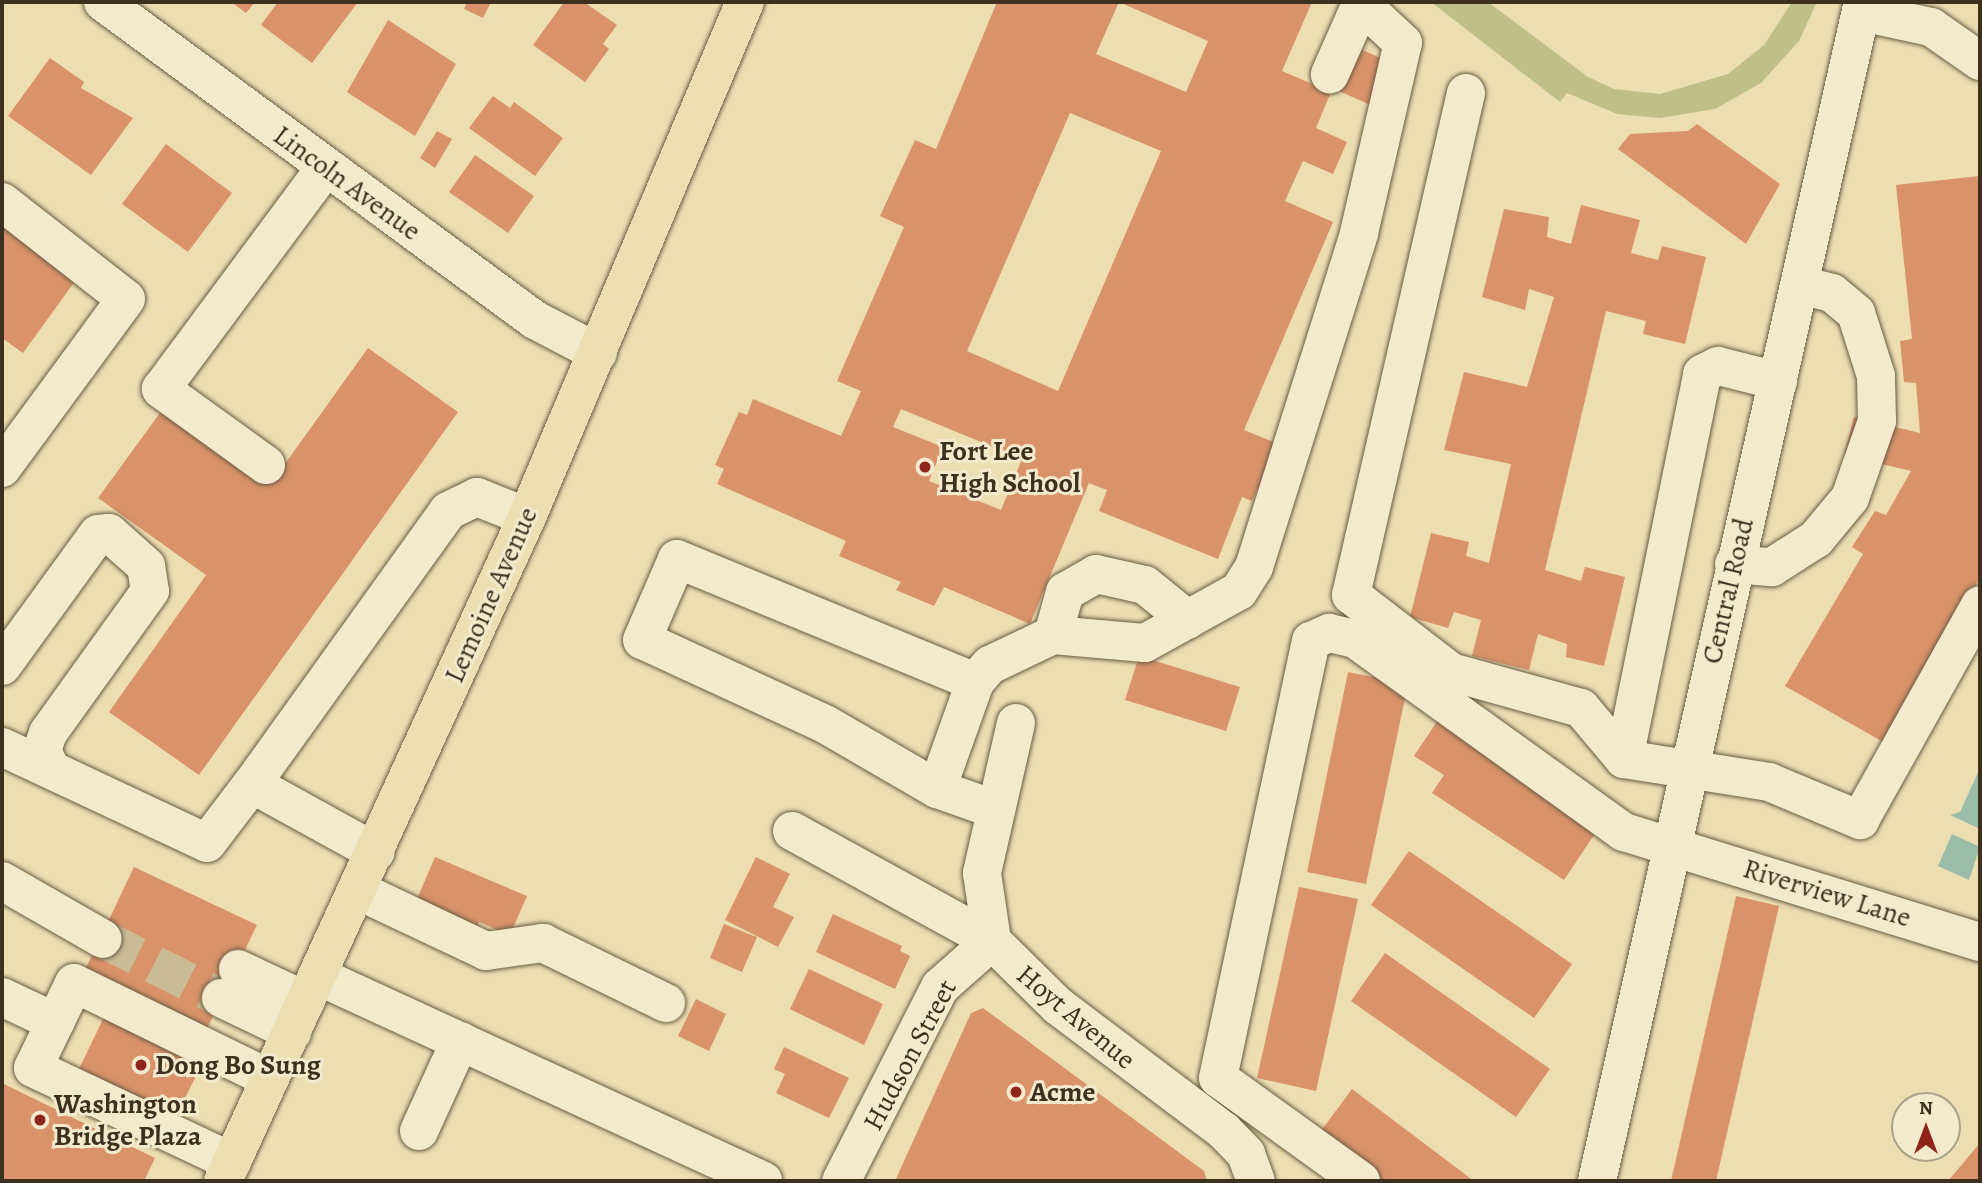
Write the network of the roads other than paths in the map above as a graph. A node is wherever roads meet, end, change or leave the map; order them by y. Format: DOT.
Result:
graph roads {
  1 [pos="103,2"];
  2 [pos="745,2"];
  3 [pos="1862,7"];
  4 [pos="1980,61"];
  5 [pos="1330,74"];
  6 [pos="1466,93"];
  7 [pos="326,167"];
  8 [pos="2,202"];
  9 [pos="1801,285"];
  10 [pos="598,353"];
  11 [pos="1778,381"];
  12 [pos="266,465"];
  13 [pos="2,468"];
  14 [pos="527,517"];
  15 [pos="1734,564"];
  16 [pos="1980,605"];
  17 [pos="1188,620"];
  18 [pos="1053,635"];
  19 [pos="2,666"];
  20 [pos="975,681"];
  21 [pos="1016,723"];
  22 [pos="2,747"];
  23 [pos="1624,759"];
  24 [pos="50,768"];
  25 [pos="1689,773"];
  26 [pos="252,784"];
  27 [pos="937,789"];
  28 [pos="994,809"];
  29 [pos="792,831"];
  30 [pos="1673,847"];
  31 [pos="375,852"];
  32 [pos="2,881"];
  33 [pos="357,890"];
  34 [pos="103,939"];
  35 [pos="992,940"];
  36 [pos="1980,943"];
  37 [pos="230,984"];
  38 [pos="2,997"];
  39 [pos="305,1003"];
  40 [pos="666,1003"];
  41 [pos="55,1022"];
  42 [pos="460,1041"];
  43 [pos="270,1079"];
  44 [pos="419,1131"];
  45 [pos="848,1169"];
  46 [pos="227,1172"];
  47 [pos="763,1181"];
  48 [pos="1256,1181"];
  49 [pos="1361,1181"];
  50 [pos="1597,1181"];
  1 -- 7 [label="street, Lincoln Avenue"];
  2 -- 10 [label="main road, Lemoine Avenue"];
  3 -- 4 [label="street"];
  3 -- 9 [label="street, Central Road"];
  5 -- 17 [label="street"];
  6 -- 23 [label="street"];
  7 -- 10 [label="street, Lincoln Avenue"];
  7 -- 12 [label="street"];
  8 -- 13 [label="street"];
  9 -- 11 [label="street, Central Road"];
  9 -- 15 [label="street"];
  10 -- 14 [label="main road, Lemoine Avenue"];
  11 -- 15 [label="street, Central Road"];
  11 -- 23 [label="street"];
  14 -- 26 [label="street"];
  14 -- 31 [label="main road, Lemoine Avenue"];
  15 -- 25 [label="street, Central Road"];
  16 -- 25 [label="street"];
  17 -- 18 [label="street"];
  17 -- 18 [label="street"];
  18 -- 20 [label="street"];
  19 -- 24 [label="street"];
  20 -- 27 [label="street"];
  20 -- 27 [label="street"];
  21 -- 28 [label="street, Hoyt Avenue"];
  22 -- 24 [label="street"];
  23 -- 25 [label="street"];
  24 -- 26 [label="street"];
  25 -- 30 [label="street, Central Road"];
  26 -- 31 [label="street"];
  27 -- 28 [label="street"];
  28 -- 35 [label="street, Hoyt Avenue"];
  29 -- 35 [label="street"];
  30 -- 36 [label="street, Riverview Lane"];
  30 -- 49 [label="street, Riverview Lane"];
  30 -- 50 [label="street, Central Road"];
  31 -- 33 [label="main road, Lemoine Avenue"];
  32 -- 34 [label="street"];
  33 -- 39 [label="main road, Lemoine Avenue"];
  33 -- 40 [label="street"];
  35 -- 45 [label="street, Hudson Street"];
  35 -- 48 [label="street, Hoyt Avenue"];
  37 -- 39 [label="street"];
  38 -- 41 [label="street"];
  39 -- 42 [label="street"];
  39 -- 43 [label="main road, Lemoine Avenue"];
  41 -- 43 [label="street"];
  41 -- 46 [label="street"];
  42 -- 44 [label="street"];
  42 -- 47 [label="street"];
  43 -- 46 [label="main road, Lemoine Avenue"];
}
